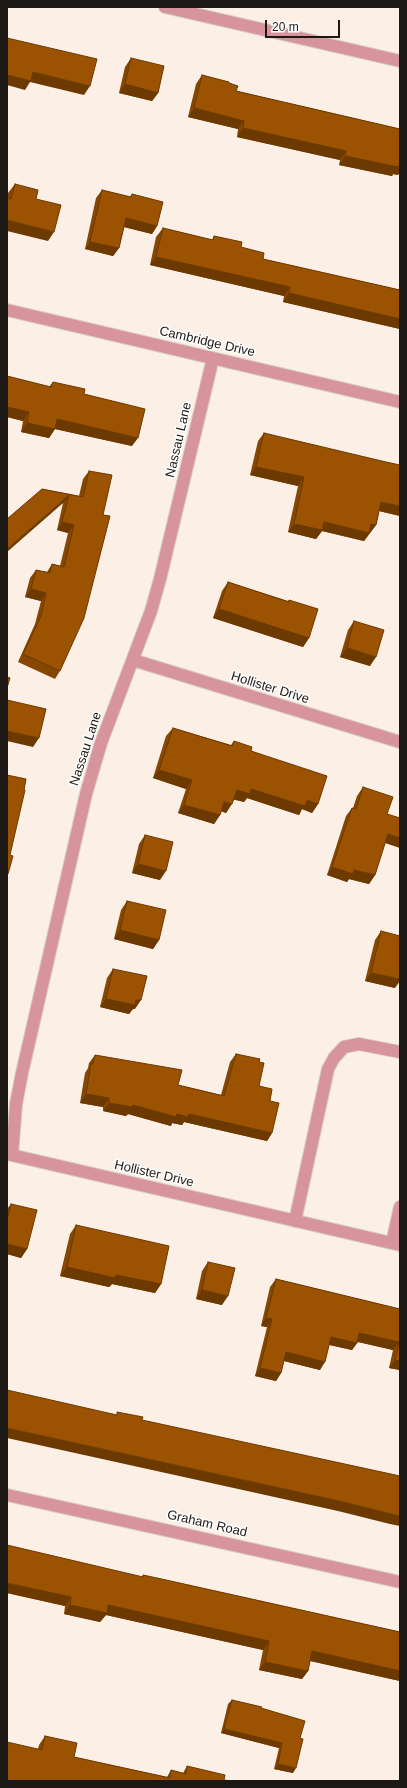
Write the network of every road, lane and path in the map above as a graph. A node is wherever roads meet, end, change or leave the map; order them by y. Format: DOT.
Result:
graph roads {
  1 [pos="166,7"];
  2 [pos="400,61"];
  3 [pos="7,310"];
  4 [pos="213,358"];
  5 [pos="400,402"];
  6 [pos="133,660"];
  7 [pos="400,742"];
  8 [pos="400,1052"];
  9 [pos="10,1154"];
  10 [pos="400,1207"];
  11 [pos="295,1220"];
  12 [pos="396,1244"];
  13 [pos="7,1495"];
  14 [pos="400,1582"];
  1 -- 2 [label="street"];
  3 -- 4 [label="street, Cambridge Drive"];
  4 -- 5 [label="street, Cambridge Drive"];
  4 -- 6 [label="street, Nassau Lane"];
  6 -- 7 [label="street, Hollister Drive"];
  6 -- 9 [label="street, Nassau Lane"];
  8 -- 11 [label="street"];
  9 -- 11 [label="street, Hollister Drive"];
  10 -- 12 [label="street, Hollister Drive"];
  11 -- 12 [label="street, Hollister Drive"];
  13 -- 14 [label="street, Graham Road"];
}
